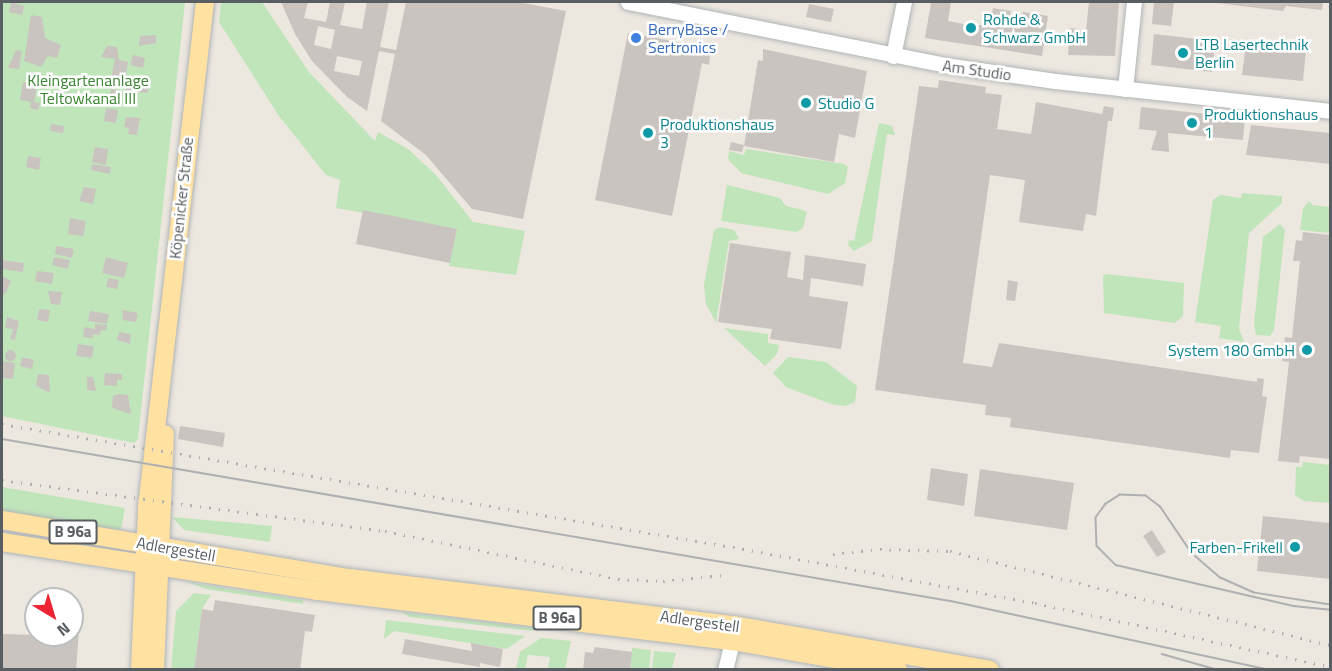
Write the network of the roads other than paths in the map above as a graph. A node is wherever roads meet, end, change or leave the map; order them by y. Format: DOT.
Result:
graph roads {
  1 [pos="628,2"];
  2 [pos="904,2"];
  3 [pos="1134,2"];
  4 [pos="203,4"];
  5 [pos="893,56"];
  6 [pos="1125,89"];
  7 [pos="1330,111"];
  8 [pos="2,520"];
  9 [pos="2,542"];
  10 [pos="152,545"];
  11 [pos="151,566"];
  12 [pos="408,585"];
  13 [pos="349,586"];
  14 [pos="383,599"];
  15 [pos="732,633"];
  16 [pos="140,669"];
  17 [pos="154,669"];
  18 [pos="724,669"];
  19 [pos="899,669"];
  20 [pos="990,669"];
  1 -- 5 [label="street, Am Studio"];
  2 -- 5 [label="street"];
  3 -- 6 [label="street"];
  4 -- 10 [label="main road, Köpenicker Straße"];
  5 -- 6 [label="street, Am Studio"];
  6 -- 7 [label="street, Am Studio"];
  8 -- 10 [label="main road, Adlergestell / B 96a"];
  9 -- 11 [label="main road, Adlergestell / B 96a"];
  10 -- 11 [label="main road, Köpenicker Straße"];
  10 -- 13 [label="main road, Adlergestell / B 96a"];
  11 -- 13 [label="main road, Adlergestell / B 96a"];
  11 -- 16 [label="main road"];
  11 -- 17 [label="main road"];
  12 -- 13 [label="main road, Adlergestell / B 96a"];
  12 -- 14 [label="main road"];
  12 -- 15 [label="main road, Adlergestell / B 96a"];
  13 -- 14 [label="main road, Adlergestell / B 96a"];
  14 -- 15 [label="main road, Adlergestell / B 96a"];
  15 -- 18 [label="street"];
  15 -- 19 [label="main road, Adlergestell / B 96a"];
  15 -- 20 [label="main road, Adlergestell / B 96a"];
}
